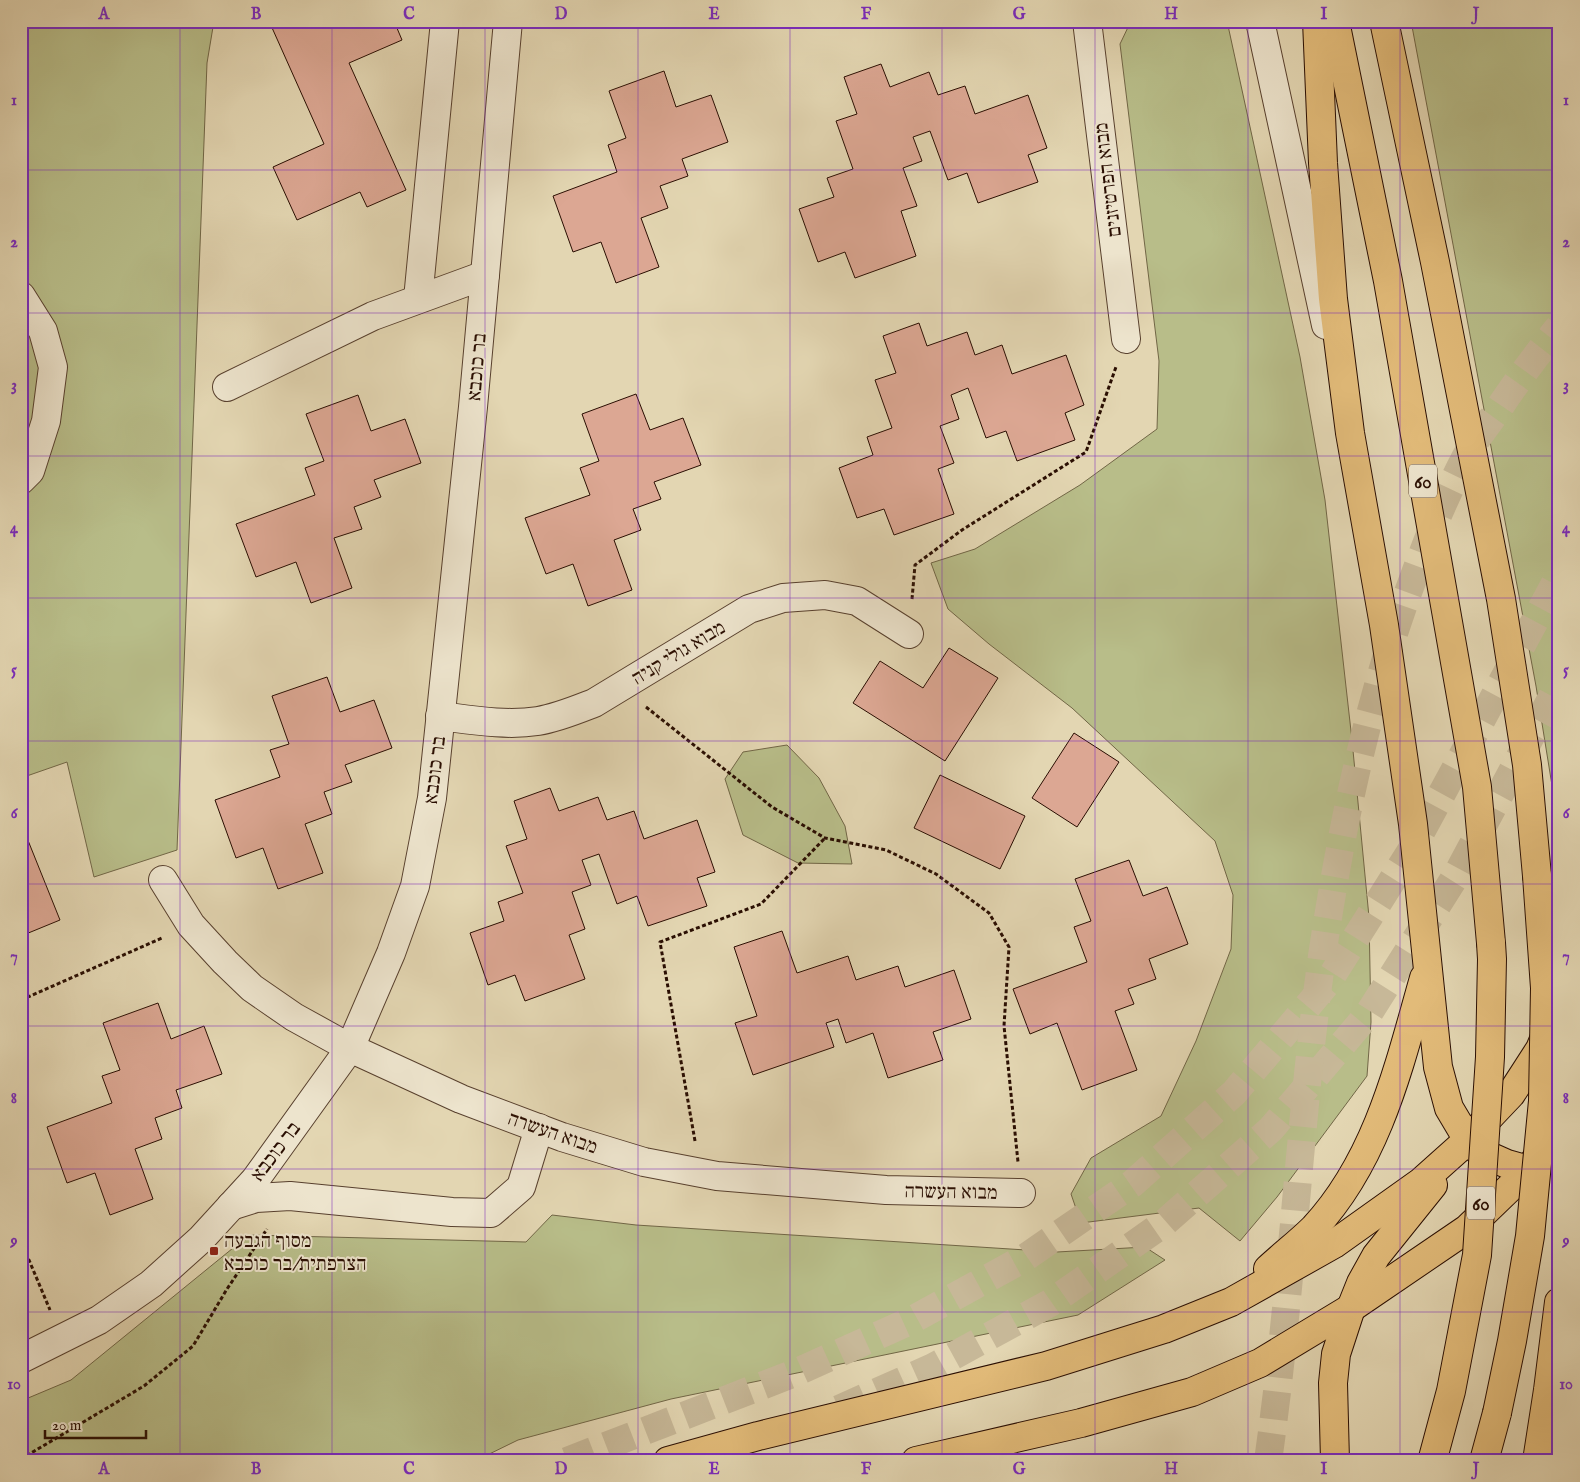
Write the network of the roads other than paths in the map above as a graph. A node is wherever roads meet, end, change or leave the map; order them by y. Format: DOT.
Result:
graph roads {
  1 [pos="445,21"];
  2 [pos="508,21"];
  3 [pos="1088,21"];
  4 [pos="1260,21"];
  5 [pos="1318,21"];
  6 [pos="1335,21"];
  7 [pos="1384,21"];
  8 [pos="485,275"];
  9 [pos="21,296"];
  10 [pos="418,299"];
  11 [pos="1126,339"];
  12 [pos="227,387"];
  13 [pos="1350,433"];
  14 [pos="21,480"];
  15 [pos="909,634"];
  16 [pos="440,716"];
  17 [pos="163,880"];
  18 [pos="1428,965"];
  19 [pos="1559,1003"];
  20 [pos="350,1048"];
  21 [pos="539,1128"];
  22 [pos="1559,1128"];
  23 [pos="1468,1140"];
  24 [pos="1528,1170"];
  25 [pos="1021,1193"];
  26 [pos="231,1206"];
  27 [pos="1231,1302"];
  28 [pos="1559,1302"];
  29 [pos="1351,1308"];
  30 [pos="21,1359"];
  31 [pos="1433,1459"];
  32 [pos="668,1461"];
  33 [pos="916,1461"];
  34 [pos="1335,1461"];
  35 [pos="1484,1461"];
  36 [pos="1537,1461"];
  1 -- 10 [label="street"];
  2 -- 8 [label="street, בר כוכבא"];
  3 -- 11 [label="street, מבוא הפרטיזנים"];
  4 -- 13 [label="street"];
  5 -- 13 [label="highway"];
  6 -- 31 [label="highway, 60, bridge"];
  7 -- 35 [label="highway, bridge"];
  8 -- 10 [label="street"];
  8 -- 16 [label="street, בר כוכבא"];
  9 -- 14 [label="street"];
  10 -- 12 [label="street"];
  13 -- 18 [label="highway"];
  15 -- 16 [label="street, מבוא גולי קניה"];
  16 -- 20 [label="street, בר כוכבא"];
  17 -- 20 [label="street, מבוא העשרה"];
  18 -- 23 [label="highway"];
  18 -- 27 [label="highway"];
  19 -- 23 [label="highway"];
  20 -- 21 [label="street, מבוא העשרה"];
  20 -- 26 [label="street, בר כוכבא"];
  21 -- 25 [label="street, מבוא העשרה"];
  21 -- 26 [label="street"];
  22 -- 24 [label="highway"];
  23 -- 24 [label="highway"];
  23 -- 27 [label="highway"];
  23 -- 29 [label="highway"];
  24 -- 29 [label="highway"];
  26 -- 30 [label="street, בר כוכבא"];
  27 -- 32 [label="highway"];
  28 -- 36 [label="highway"];
  29 -- 33 [label="highway"];
  29 -- 34 [label="highway"];
}
